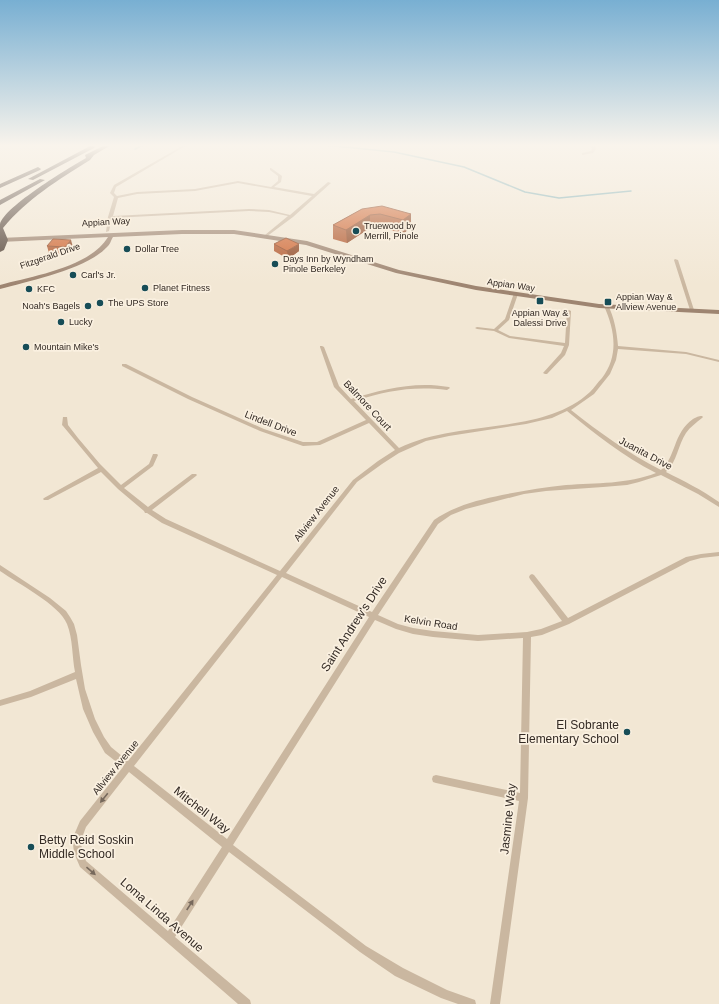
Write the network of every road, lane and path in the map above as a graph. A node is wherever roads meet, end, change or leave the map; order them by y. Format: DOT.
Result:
graph roads {
  1 [pos="21,192"];
  2 [pos="37,192"];
  3 [pos="112,192"];
  4 [pos="159,192"];
  5 [pos="297,192"];
  6 [pos="317,192"];
  7 [pos="313,195"];
  8 [pos="116,197"];
  9 [pos="0,203"];
  10 [pos="292,216"];
  11 [pos="110,217"];
  12 [pos="107,234"];
  13 [pos="269,234"];
  14 [pos="1,237"];
  15 [pos="0,250"];
  16 [pos="676,260"];
  17 [pos="36,274"];
  18 [pos="2,285"];
  19 [pos="516,294"];
  20 [pos="606,306"];
  21 [pos="692,310"];
  22 [pos="569,311"];
  23 [pos="719,312"];
  24 [pos="477,328"];
  25 [pos="496,330"];
  26 [pos="567,345"];
  27 [pos="322,347"];
  28 [pos="616,348"];
  29 [pos="719,361"];
  30 [pos="124,365"];
  31 [pos="545,373"];
  32 [pos="447,388"];
  33 [pos="350,401"];
  34 [pos="568,410"];
  35 [pos="700,417"];
  36 [pos="65,418"];
  37 [pos="369,421"];
  38 [pos="398,450"];
  39 [pos="154,455"];
  40 [pos="101,469"];
  41 [pos="662,472"];
  42 [pos="194,475"];
  43 [pos="120,488"];
  44 [pos="46,499"];
  45 [pos="719,505"];
  46 [pos="147,511"];
  47 [pos="719,554"];
  48 [pos="0,568"];
  49 [pos="281,574"];
  50 [pos="532,577"];
  51 [pos="372,616"];
  52 [pos="567,622"];
  53 [pos="527,635"];
  54 [pos="79,674"];
  55 [pos="0,703"];
  56 [pos="128,767"];
  57 [pos="436,779"];
  58 [pos="524,798"];
  59 [pos="77,838"];
  60 [pos="228,846"];
  61 [pos="169,938"];
  62 [pos="246,1004"];
  63 [pos="471,1004"];
  64 [pos="495,1004"];
  1 -- 9 [label="highway"];
  2 -- 14 [label="highway"];
  3 -- 8 [label="street"];
  4 -- 8 [label="street"];
  5 -- 7 [label="street"];
  6 -- 7 [label="street"];
  7 -- 10 [label="street"];
  8 -- 11 [label="street"];
  10 -- 11 [label="street"];
  10 -- 13 [label="street"];
  11 -- 12 [label="street"];
  12 -- 13 [label="main road, Appian Way"];
  12 -- 14 [label="main road, Appian Way"];
  12 -- 17 [label="main road, Fitzgerald Drive"];
  12 -- 17 [label="main road, Fitzgerald Drive"];
  13 -- 19 [label="main road, Appian Way"];
  14 -- 15 [label="highway"];
  16 -- 21 [label="street"];
  17 -- 18 [label="main road, Fitzgerald Drive"];
  19 -- 20 [label="main road, Appian Way"];
  19 -- 25 [label="street"];
  20 -- 21 [label="main road, Appian Way"];
  20 -- 28 [label="street, Allview Avenue"];
  21 -- 23 [label="main road, Appian Way"];
  22 -- 26 [label="street"];
  24 -- 25 [label="street"];
  25 -- 26 [label="street"];
  26 -- 31 [label="street"];
  27 -- 33 [label="street, Balmore Court"];
  28 -- 29 [label="street"];
  28 -- 34 [label="street, Allview Avenue"];
  30 -- 37 [label="street, Lindell Drive"];
  32 -- 33 [label="street"];
  33 -- 37 [label="street, Balmore Court"];
  34 -- 38 [label="street, Allview Avenue"];
  34 -- 41 [label="street, Juanita Drive"];
  35 -- 41 [label="street"];
  36 -- 40 [label="street, Kelvin Road"];
  37 -- 38 [label="street, Balmore Court"];
  38 -- 49 [label="street, Allview Avenue"];
  39 -- 43 [label="street"];
  40 -- 43 [label="street, Kelvin Road"];
  40 -- 44 [label="street"];
  41 -- 45 [label="street, Juanita Drive"];
  41 -- 51 [label="street, Saint Andrew's Drive"];
  42 -- 46 [label="street"];
  43 -- 46 [label="street, Kelvin Road"];
  46 -- 49 [label="street, Kelvin Road"];
  47 -- 52 [label="street, Kelvin Road"];
  48 -- 54 [label="street, Mitchell Way"];
  49 -- 51 [label="street, Kelvin Road"];
  49 -- 56 [label="street, Allview Avenue"];
  50 -- 52 [label="street"];
  51 -- 53 [label="street, Kelvin Road"];
  51 -- 60 [label="street, Saint Andrew's Drive"];
  52 -- 53 [label="street, Kelvin Road"];
  53 -- 58 [label="street, Jasmine Way"];
  54 -- 55 [label="street"];
  54 -- 56 [label="street, Mitchell Way"];
  56 -- 59 [label="street, Allview Avenue, one-way"];
  56 -- 60 [label="street, Mitchell Way"];
  57 -- 58 [label="street"];
  58 -- 64 [label="street, Jasmine Way"];
  59 -- 61 [label="street, Loma Linda Avenue, one-way"];
  61 -- 60 [label="street, Saint Andrew's Drive, one-way"];
  60 -- 63 [label="street, Mitchell Way"];
  61 -- 62 [label="street, Loma Linda Avenue"];
}
